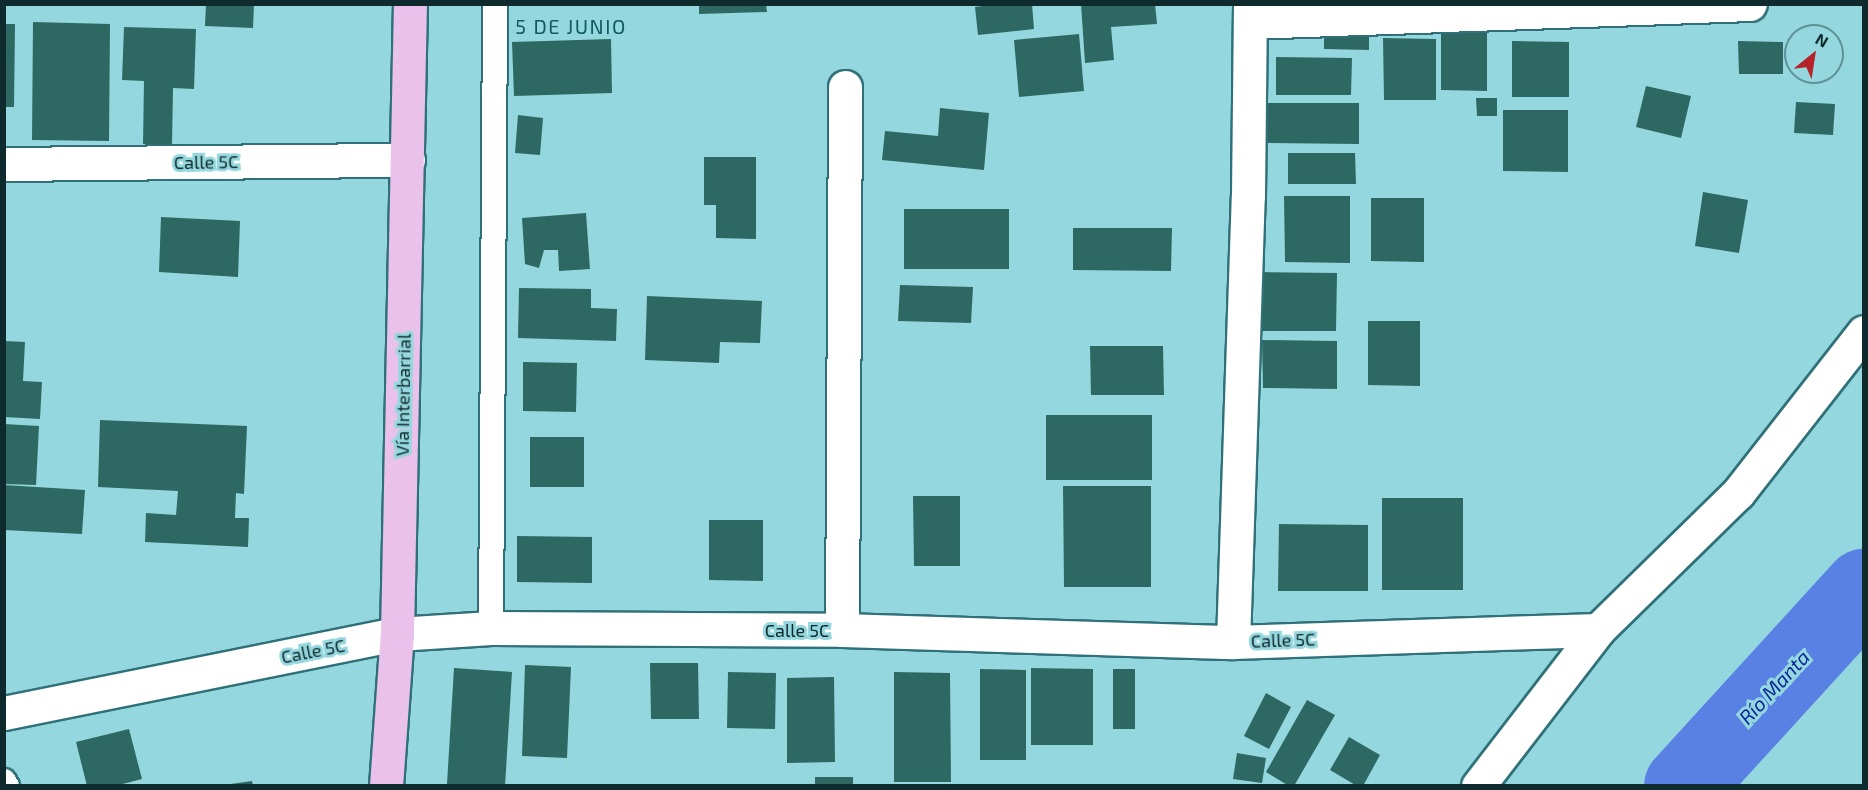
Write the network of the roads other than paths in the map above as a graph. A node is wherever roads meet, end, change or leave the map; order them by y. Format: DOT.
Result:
graph roads {
  1 [pos="410,4"];
  2 [pos="495,4"];
  3 [pos="1750,4"];
  4 [pos="1250,13"];
  5 [pos="845,87"];
  6 [pos="408,160"];
  7 [pos="4,164"];
  8 [pos="1863,332"];
  9 [pos="491,628"];
  10 [pos="842,630"];
  11 [pos="1598,630"];
  12 [pos="397,634"];
  13 [pos="1233,642"];
  14 [pos="4,713"];
  15 [pos="4,781"];
  16 [pos="8,786"];
  17 [pos="386,786"];
  18 [pos="1478,786"];
  1 -- 6 [label="main road, Vía Interbarrial"];
  2 -- 9 [label="lane"];
  3 -- 4 [label="street"];
  4 -- 13 [label="street"];
  5 -- 10 [label="street"];
  6 -- 7 [label="street, Calle 5C"];
  6 -- 12 [label="main road, Vía Interbarrial"];
  8 -- 11 [label="street"];
  9 -- 10 [label="street, Calle 5C"];
  9 -- 12 [label="street, Calle 5C"];
  10 -- 13 [label="street, Calle 5C"];
  11 -- 13 [label="street, Calle 5C"];
  11 -- 18 [label="street"];
  12 -- 14 [label="street, Calle 5C"];
  12 -- 17 [label="main road, Vía Interbarrial"];
  15 -- 16 [label="lane"];
}
